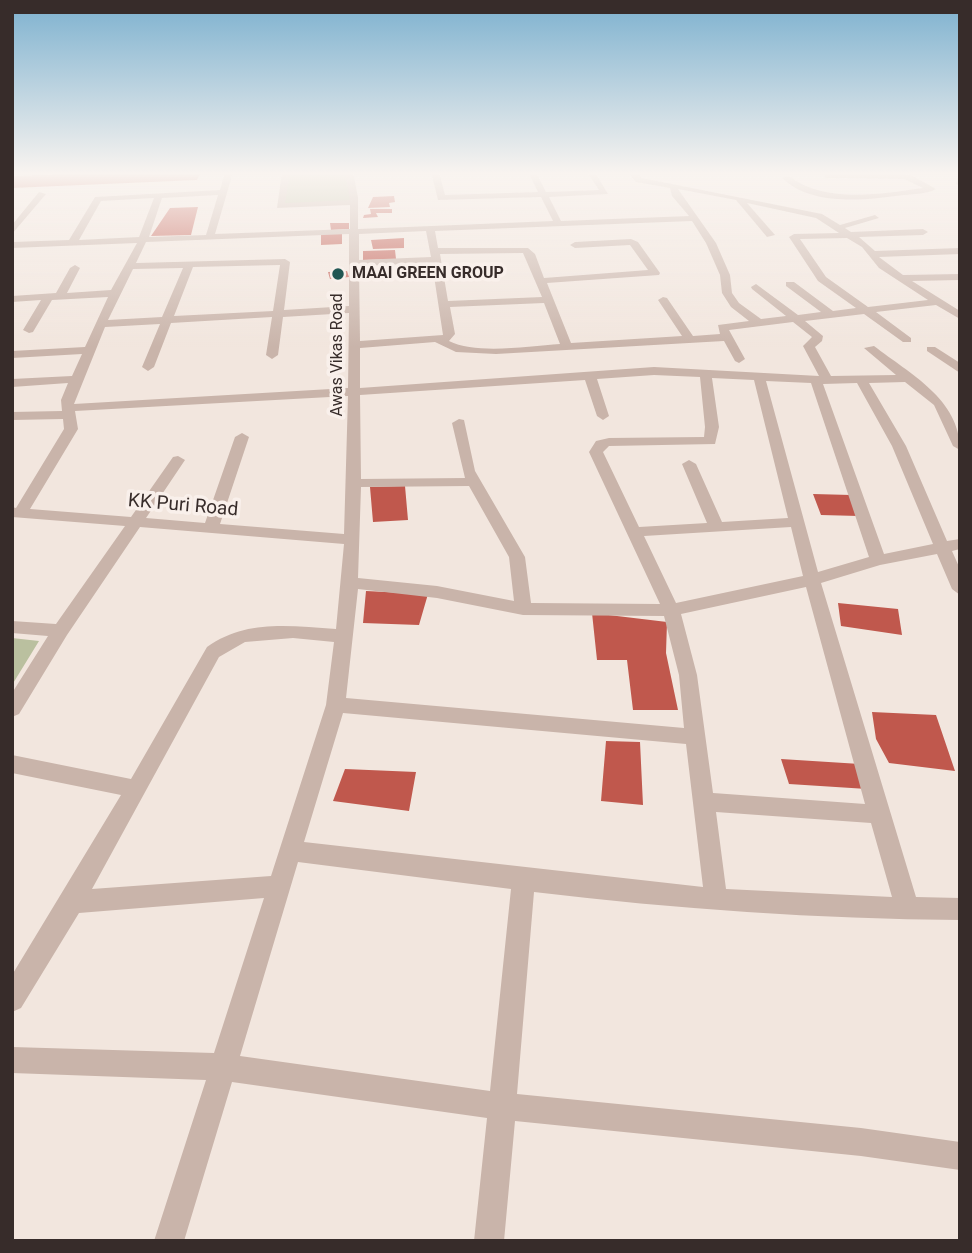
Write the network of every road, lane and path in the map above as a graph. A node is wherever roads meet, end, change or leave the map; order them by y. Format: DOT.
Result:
graph roads {
  1 [pos="79,230"];
  2 [pos="146,230"];
  3 [pos="212,230"];
  4 [pos="362,230"];
  5 [pos="431,230"];
  6 [pos="702,230"];
  7 [pos="766,230"];
  8 [pos="845,230"];
  9 [pos="352,231"];
  10 [pos="923,232"];
  11 [pos="849,233"];
  12 [pos="770,235"];
  13 [pos="210,237"];
  14 [pos="143,240"];
  15 [pos="72,243"];
  16 [pos="12,245"];
  17 [pos="575,245"];
  18 [pos="960,251"];
  19 [pos="874,254"];
  20 [pos="435,256"];
  21 [pos="352,263"];
  22 [pos="190,264"];
  23 [pos="130,266"];
  24 [pos="75,268"];
  25 [pos="960,277"];
  26 [pos="901,278"];
  27 [pos="539,281"];
  28 [pos="790,284"];
  29 [pos="756,287"];
  30 [pos="115,293"];
  31 [pos="53,297"];
  32 [pos="12,299"];
  33 [pos="546,300"];
  34 [pos="663,300"];
  35 [pos="938,302"];
  36 [pos="442,304"];
  37 [pos="355,309"];
  38 [pos="865,311"];
  39 [pos="278,313"];
  40 [pos="830,314"];
  41 [pos="960,316"];
  42 [pos="794,318"];
  43 [pos="169,320"];
  44 [pos="758,322"];
  45 [pos="102,324"];
  46 [pos="29,330"];
  47 [pos="727,337"];
  48 [pos="690,340"];
  49 [pos="907,340"];
  50 [pos="440,341"];
  51 [pos="354,345"];
  52 [pos="567,347"];
  53 [pos="870,348"];
  54 [pos="931,349"];
  55 [pos="90,350"];
  56 [pos="12,355"];
  57 [pos="272,355"];
  58 [pos="739,359"];
  59 [pos="149,367"];
  60 [pos="960,369"];
  61 [pos="705,372"];
  62 [pos="590,375"];
  63 [pos="759,376"];
  64 [pos="77,379"];
  65 [pos="822,379"];
  66 [pos="861,379"];
  67 [pos="908,379"];
  68 [pos="12,383"];
  69 [pos="353,392"];
  70 [pos="939,403"];
  71 [pos="67,411"];
  72 [pos="12,416"];
  73 [pos="603,416"];
  74 [pos="960,418"];
  75 [pos="459,423"];
  76 [pos="242,437"];
  77 [pos="960,446"];
  78 [pos="178,460"];
  79 [pos="689,464"];
  80 [pos="474,482"];
  81 [pos="354,483"];
  82 [pos="17,512"];
  83 [pos="137,522"];
  84 [pos="798,522"];
  85 [pos="717,527"];
  86 [pos="211,528"];
  87 [pos="633,532"];
  88 [pos="351,540"];
  89 [pos="960,544"];
  90 [pos="941,548"];
  91 [pos="878,561"];
  92 [pos="812,580"];
  93 [pos="350,583"];
  94 [pos="960,589"];
  95 [pos="523,609"];
  96 [pos="671,610"];
  97 [pos="12,627"];
  98 [pos="61,631"];
  99 [pos="344,636"];
  100 [pos="336,705"];
  101 [pos="12,709"];
  102 [pos="695,737"];
  103 [pos="12,764"];
  104 [pos="137,789"];
  105 [pos="704,802"];
  106 [pos="879,814"];
  107 [pos="290,851"];
  108 [pos="524,879"];
  109 [pos="280,887"];
  110 [pos="716,898"];
  111 [pos="72,902"];
  112 [pos="960,909"];
  113 [pos="908,910"];
  114 [pos="12,999"];
  115 [pos="12,1060"];
  116 [pos="224,1067"];
  117 [pos="500,1106"];
  118 [pos="960,1156"];
  119 [pos="169,1241"];
  120 [pos="489,1241"];
  1 -- 15 [label="street"];
  2 -- 14 [label="street"];
  3 -- 13 [label="street"];
  4 -- 9 [label="street"];
  5 -- 20 [label="street"];
  6 -- 44 [label="street"];
  7 -- 12 [label="street"];
  8 -- 11 [label="street"];
  9 -- 13 [label="street"];
  9 -- 21 [label="street, Awas Vikas Road"];
  10 -- 11 [label="street"];
  11 -- 19 [label="street"];
  11 -- 38 [label="street"];
  13 -- 14 [label="street"];
  14 -- 15 [label="street"];
  14 -- 23 [label="street"];
  15 -- 16 [label="street"];
  17 -- 27 [label="street"];
  18 -- 19 [label="street"];
  19 -- 26 [label="street"];
  20 -- 21 [label="street"];
  20 -- 27 [label="street"];
  20 -- 36 [label="street"];
  21 -- 37 [label="street, Awas Vikas Road"];
  22 -- 23 [label="street"];
  22 -- 39 [label="street"];
  22 -- 43 [label="street"];
  23 -- 30 [label="street"];
  24 -- 31 [label="street"];
  25 -- 26 [label="street"];
  26 -- 35 [label="street"];
  27 -- 33 [label="street"];
  28 -- 40 [label="street"];
  29 -- 42 [label="street"];
  30 -- 31 [label="street"];
  30 -- 45 [label="street"];
  31 -- 32 [label="street"];
  31 -- 46 [label="street"];
  33 -- 36 [label="street"];
  33 -- 52 [label="street"];
  34 -- 48 [label="street"];
  35 -- 38 [label="street"];
  35 -- 41 [label="street"];
  36 -- 50 [label="street"];
  37 -- 39 [label="street"];
  37 -- 51 [label="street, Awas Vikas Road"];
  38 -- 40 [label="street"];
  38 -- 49 [label="street"];
  39 -- 43 [label="street"];
  39 -- 57 [label="street"];
  40 -- 42 [label="street"];
  42 -- 44 [label="street"];
  42 -- 65 [label="street"];
  43 -- 45 [label="street"];
  43 -- 59 [label="street"];
  44 -- 47 [label="street"];
  45 -- 55 [label="street"];
  47 -- 48 [label="street"];
  47 -- 58 [label="street"];
  48 -- 52 [label="street"];
  50 -- 51 [label="street"];
  50 -- 52 [label="street"];
  51 -- 69 [label="street, Awas Vikas Road"];
  53 -- 67 [label="street"];
  54 -- 60 [label="street"];
  55 -- 56 [label="street"];
  55 -- 64 [label="street"];
  61 -- 62 [label="street"];
  61 -- 63 [label="street"];
  61 -- 87 [label="street"];
  62 -- 69 [label="street"];
  62 -- 73 [label="street"];
  63 -- 65 [label="street"];
  63 -- 84 [label="street"];
  64 -- 68 [label="street"];
  64 -- 71 [label="street"];
  65 -- 66 [label="street"];
  65 -- 91 [label="street"];
  66 -- 67 [label="street"];
  66 -- 90 [label="street"];
  67 -- 70 [label="street"];
  69 -- 71 [label="street"];
  69 -- 81 [label="street, Awas Vikas Road"];
  70 -- 74 [label="street"];
  70 -- 77 [label="street"];
  71 -- 72 [label="street"];
  71 -- 82 [label="street"];
  75 -- 80 [label="street"];
  76 -- 86 [label="street"];
  78 -- 83 [label="street"];
  79 -- 85 [label="street"];
  80 -- 81 [label="street"];
  80 -- 95 [label="street"];
  81 -- 88 [label="street, Awas Vikas Road"];
  82 -- 83 [label="street, KK Puri Road"];
  83 -- 86 [label="street, KK Puri Road"];
  83 -- 98 [label="street"];
  84 -- 85 [label="street"];
  84 -- 92 [label="street"];
  85 -- 87 [label="street"];
  86 -- 88 [label="street, KK Puri Road"];
  87 -- 96 [label="street"];
  88 -- 93 [label="street, Awas Vikas Road"];
  89 -- 90 [label="street"];
  90 -- 91 [label="street"];
  90 -- 94 [label="street"];
  91 -- 92 [label="street"];
  92 -- 96 [label="street"];
  92 -- 106 [label="street"];
  93 -- 95 [label="street"];
  93 -- 99 [label="street, Awas Vikas Road"];
  95 -- 96 [label="street"];
  96 -- 102 [label="street"];
  97 -- 98 [label="street"];
  98 -- 101 [label="street"];
  99 -- 100 [label="street, Awas Vikas Road"];
  99 -- 104 [label="street"];
  100 -- 102 [label="street"];
  100 -- 107 [label="street, Awas Vikas Road"];
  102 -- 105 [label="street"];
  103 -- 104 [label="street"];
  104 -- 111 [label="street"];
  105 -- 106 [label="street"];
  105 -- 110 [label="street"];
  106 -- 113 [label="street"];
  107 -- 108 [label="street"];
  107 -- 109 [label="street, Awas Vikas Road"];
  108 -- 110 [label="street"];
  108 -- 117 [label="street"];
  109 -- 111 [label="street"];
  109 -- 116 [label="street, Awas Vikas Road"];
  110 -- 113 [label="street"];
  111 -- 114 [label="street"];
  112 -- 113 [label="street"];
  115 -- 116 [label="street"];
  116 -- 117 [label="street"];
  116 -- 119 [label="street, Awas Vikas Road"];
  117 -- 118 [label="street"];
  117 -- 120 [label="street"];
}
